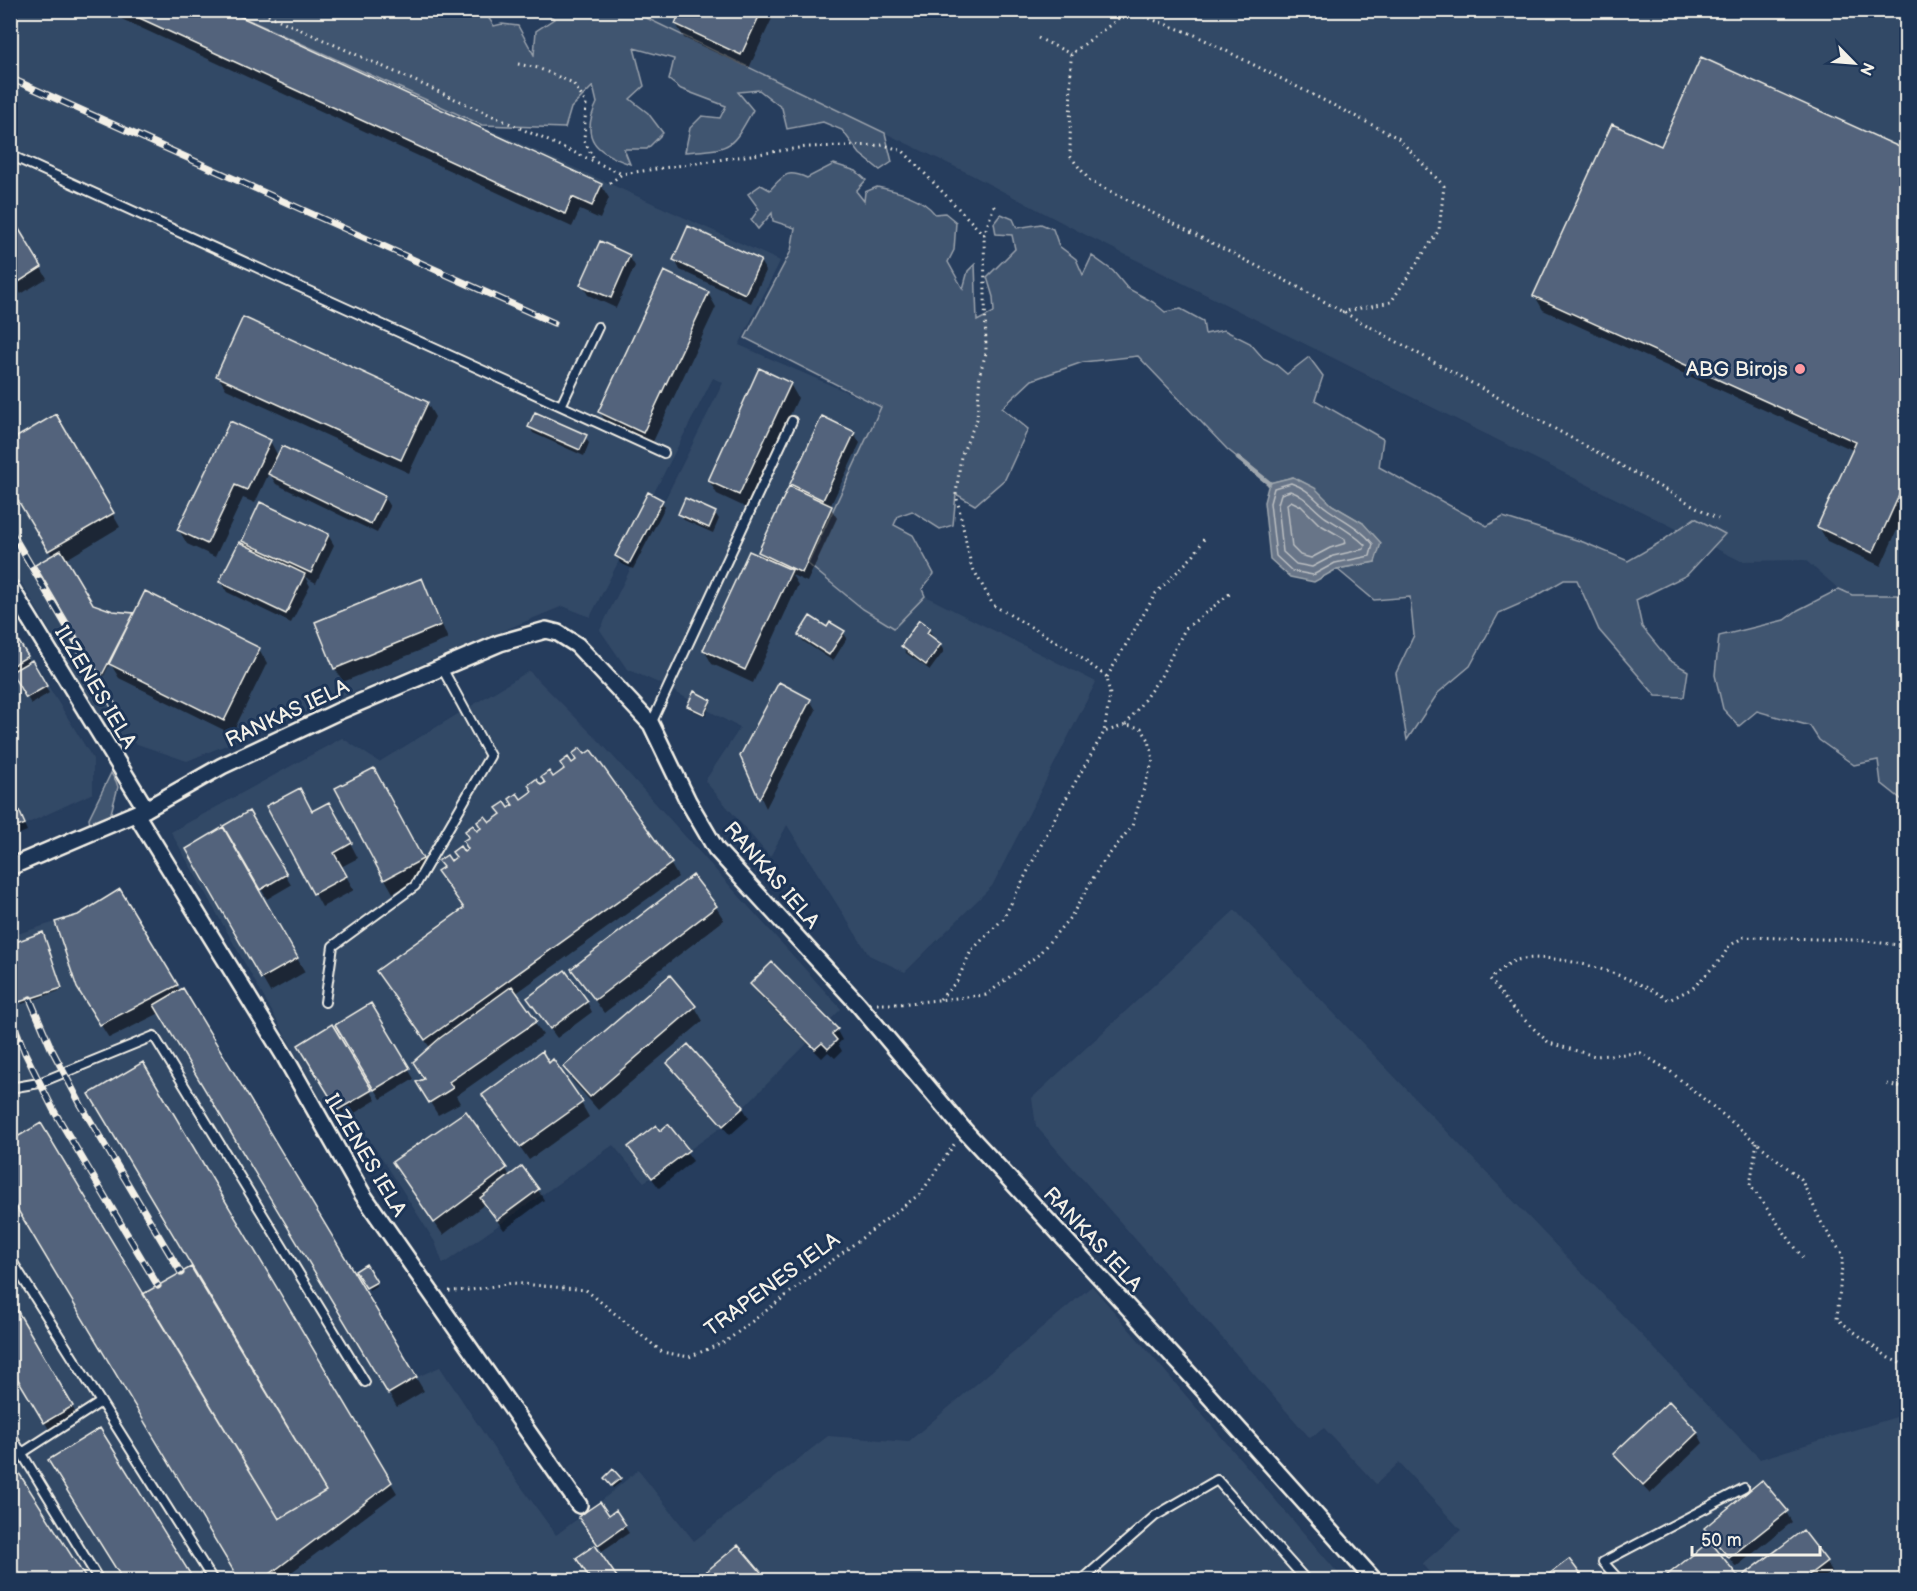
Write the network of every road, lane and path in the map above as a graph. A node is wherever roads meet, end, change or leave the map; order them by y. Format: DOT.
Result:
graph roads {
  1 [pos="257,10"];
  2 [pos="1038,38"];
  3 [pos="1071,54"];
  4 [pos="518,64"];
  5 [pos="10,155"];
  6 [pos="595,162"];
  7 [pos="622,174"];
  8 [pos="610,183"];
  9 [pos="995,203"];
  10 [pos="984,235"];
  11 [pos="1342,312"];
  12 [pos="598,327"];
  13 [pos="561,406"];
  14 [pos="792,421"];
  15 [pos="664,453"];
  16 [pos="1719,519"];
  17 [pos="1204,539"];
  18 [pos="10,587"];
  19 [pos="1232,592"];
  20 [pos="441,668"];
  21 [pos="1107,677"];
  22 [pos="651,724"];
  23 [pos="1126,725"];
  24 [pos="1104,732"];
  25 [pos="141,811"];
  26 [pos="10,867"];
  27 [pos="1906,946"];
  28 [pos="940,999"];
  29 [pos="325,1002"];
  30 [pos="858,1004"];
  31 [pos="1887,1084"];
  32 [pos="10,1088"];
  33 [pos="1906,1089"];
  34 [pos="964,1130"];
  35 [pos="1757,1142"];
  36 [pos="10,1258"];
  37 [pos="1805,1261"];
  38 [pos="14,1269"];
  39 [pos="429,1292"];
  40 [pos="1906,1366"];
  41 [pos="365,1382"];
  42 [pos="101,1402"];
  43 [pos="10,1434"];
  44 [pos="22,1453"];
  45 [pos="1744,1488"];
  46 [pos="579,1505"];
  47 [pos="99,1581"];
  48 [pos="213,1581"];
  49 [pos="1082,1581"];
  50 [pos="1306,1581"];
  51 [pos="1374,1581"];
  52 [pos="1619,1581"];
  1 -- 6 [label="path"];
  2 -- 3 [label="path"];
  3 -- 11 [label="path"];
  3 -- 11 [label="path"];
  4 -- 6 [label="path"];
  5 -- 13 [label="lane"];
  6 -- 7 [label="path"];
  7 -- 8 [label="path"];
  7 -- 10 [label="path"];
  9 -- 10 [label="path"];
  10 -- 21 [label="path"];
  11 -- 16 [label="path"];
  12 -- 13 [label="lane"];
  13 -- 15 [label="lane"];
  14 -- 22 [label="lane"];
  17 -- 21 [label="path"];
  18 -- 25 [label="street, ILZENES IELA"];
  19 -- 23 [label="path"];
  20 -- 22 [label="street, RANKAS IELA"];
  20 -- 25 [label="street, RANKAS IELA"];
  20 -- 29 [label="lane"];
  21 -- 24 [label="path"];
  22 -- 30 [label="street, RANKAS IELA"];
  23 -- 24 [label="path"];
  23 -- 28 [label="path"];
  24 -- 28 [label="path"];
  25 -- 26 [label="street, RANKAS IELA"];
  25 -- 39 [label="street, ILZENES IELA"];
  27 -- 35 [label="path"];
  28 -- 30 [label="path"];
  30 -- 34 [label="street, RANKAS IELA"];
  31 -- 33 [label="path"];
  32 -- 41 [label="lane"];
  34 -- 39 [label="path, TRAPENES IELA"];
  34 -- 51 [label="street, RANKAS IELA"];
  35 -- 37 [label="path"];
  35 -- 40 [label="path"];
  36 -- 38 [label="lane"];
  38 -- 42 [label="lane"];
  39 -- 46 [label="street, ILZENES IELA"];
  42 -- 44 [label="lane"];
  42 -- 48 [label="lane"];
  43 -- 44 [label="lane"];
  44 -- 47 [label="lane"];
  45 -- 52 [label="lane"];
  49 -- 50 [label="lane"];
}
